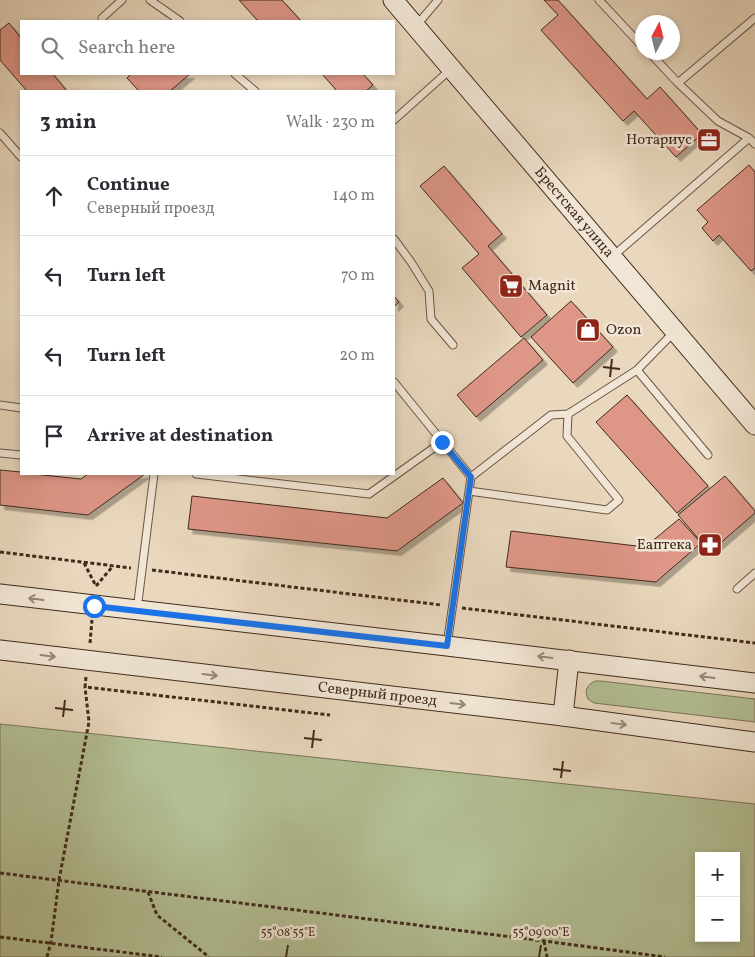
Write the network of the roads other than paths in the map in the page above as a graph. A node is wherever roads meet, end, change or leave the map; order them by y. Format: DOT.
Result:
graph roads {
  1 [pos="122,0"];
  2 [pos="150,0"];
  3 [pos="393,0"];
  4 [pos="438,0"];
  5 [pos="599,0"];
  6 [pos="102,18"];
  7 [pos="755,18"];
  8 [pos="179,20"];
  9 [pos="416,26"];
  10 [pos="635,39"];
  11 [pos="656,60"];
  12 [pos="452,68"];
  13 [pos="236,75"];
  14 [pos="678,83"];
  15 [pos="254,90"];
  16 [pos="395,119"];
  17 [pos="0,133"];
  18 [pos="749,138"];
  19 [pos="755,144"];
  20 [pos="20,156"];
  21 [pos="395,240"];
  22 [pos="612,258"];
  23 [pos="674,332"];
  24 [pos="453,345"];
  25 [pos="637,370"];
  26 [pos="395,383"];
  27 [pos="0,405"];
  28 [pos="20,408"];
  29 [pos="568,414"];
  30 [pos="755,425"];
  31 [pos="442,442"];
  32 [pos="0,453"];
  33 [pos="20,455"];
  34 [pos="708,455"];
  35 [pos="154,475"];
  36 [pos="205,475"];
  37 [pos="471,477"];
  38 [pos="469,491"];
  39 [pos="755,573"];
  40 [pos="737,589"];
  41 [pos="0,594"];
  42 [pos="137,611"];
  43 [pos="447,646"];
  44 [pos="0,650"];
  45 [pos="569,660"];
  46 [pos="755,683"];
  47 [pos="563,716"];
  48 [pos="755,742"];
  1 -- 6 [label="lane"];
  2 -- 8 [label="lane"];
  3 -- 9 [label="main road, Брестская улица"];
  4 -- 9 [label="lane"];
  5 -- 10 [label="lane"];
  7 -- 14 [label="lane"];
  9 -- 12 [label="main road, Брестская улица"];
  11 -- 14 [label="lane"];
  12 -- 16 [label="lane"];
  12 -- 22 [label="main road, Брестская улица"];
  13 -- 15 [label="lane"];
  14 -- 18 [label="lane"];
  17 -- 20 [label="lane"];
  18 -- 19 [label="lane"];
  18 -- 22 [label="lane"];
  21 -- 24 [label="lane"];
  22 -- 23 [label="main road, Брестская улица"];
  23 -- 25 [label="lane"];
  23 -- 30 [label="main road, Брестская улица"];
  25 -- 29 [label="lane"];
  25 -- 34 [label="lane"];
  26 -- 31 [label="lane"];
  27 -- 28 [label="lane"];
  29 -- 37 [label="lane"];
  29 -- 38 [label="lane"];
  31 -- 36 [label="lane"];
  31 -- 37 [label="lane"];
  32 -- 33 [label="lane"];
  35 -- 42 [label="lane"];
  37 -- 38 [label="lane"];
  38 -- 43 [label="lane"];
  39 -- 40 [label="lane"];
  42 -- 41 [label="main road, one-way"];
  42 -- 43 [label="main road"];
  45 -- 43 [label="main road, one-way"];
  44 -- 47 [label="main road, Северный проезд, one-way"];
  46 -- 45 [label="main road, one-way"];
  45 -- 47 [label="main road"];
  47 -- 48 [label="main road, Северный проезд, one-way"];
}
